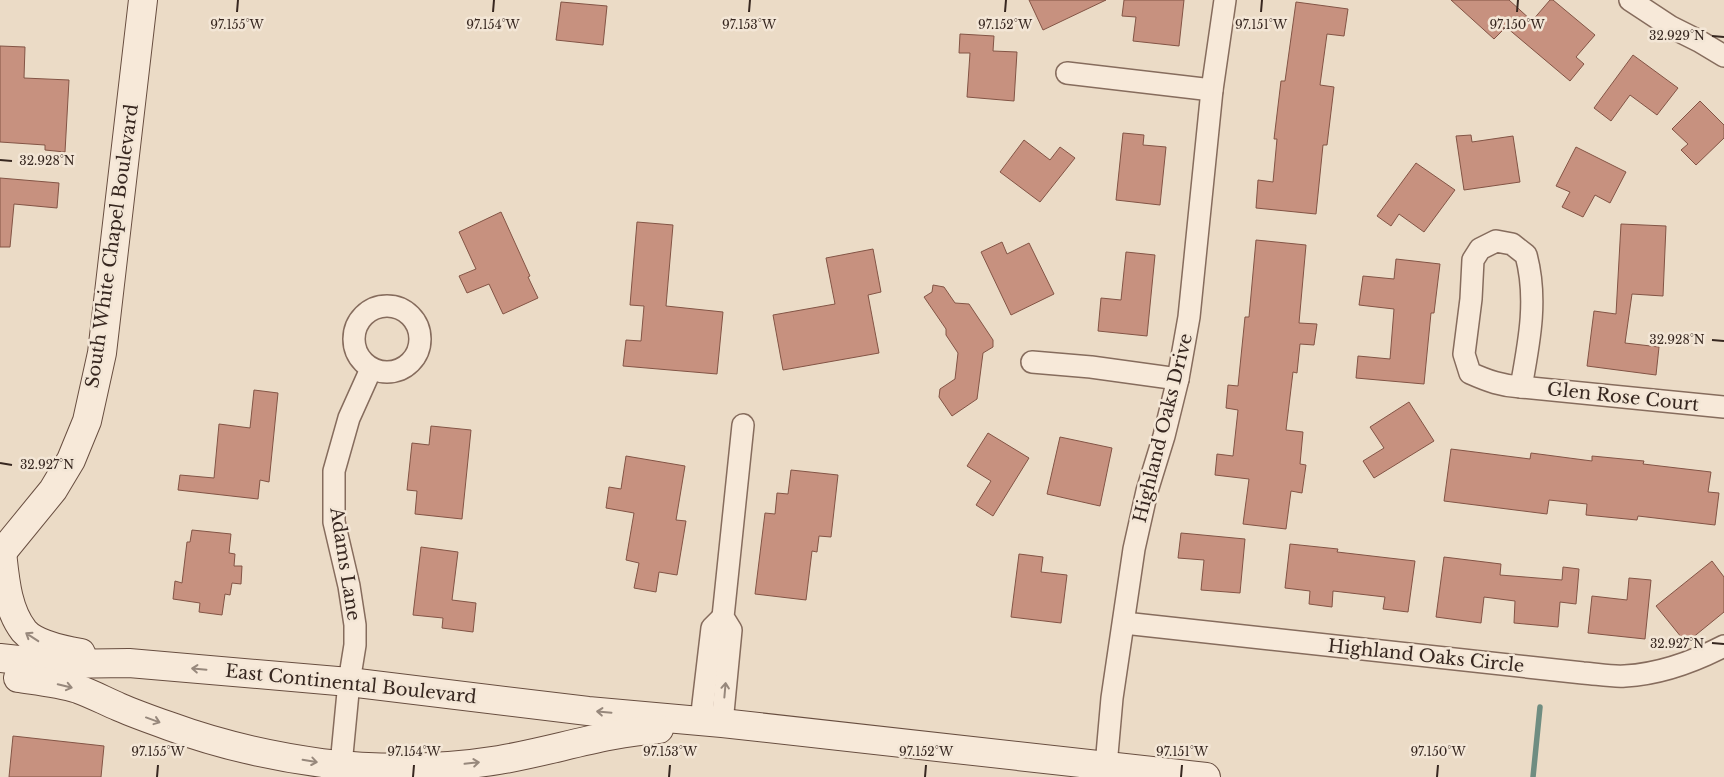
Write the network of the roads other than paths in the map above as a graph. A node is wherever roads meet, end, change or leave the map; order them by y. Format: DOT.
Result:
graph roads {
  1 [pos="143,0"];
  2 [pos="1225,0"];
  3 [pos="1630,0"];
  4 [pos="1724,56"];
  5 [pos="1067,73"];
  6 [pos="1212,90"];
  7 [pos="1032,362"];
  8 [pos="371,369"];
  9 [pos="1178,379"];
  10 [pos="1521,387"];
  11 [pos="1724,407"];
  12 [pos="743,425"];
  13 [pos="1,554"];
  14 [pos="1124,623"];
  15 [pos="1724,646"];
  16 [pos="0,658"];
  17 [pos="129,663"];
  18 [pos="0,676"];
  19 [pos="349,682"];
  20 [pos="712,722"];
  21 [pos="341,765"];
  22 [pos="1105,771"];
  23 [pos="1206,777"];
  1 -- 13 [label="main road, South White Chapel Boulevard"];
  2 -- 6 [label="street, Highland Oaks Drive"];
  3 -- 4 [label="street"];
  5 -- 6 [label="street"];
  6 -- 9 [label="street, Highland Oaks Drive"];
  7 -- 9 [label="street"];
  8 -- 19 [label="street, Adams Lane"];
  9 -- 14 [label="street, Highland Oaks Drive"];
  10 -- 10 [label="street, Glen Rose Court"];
  10 -- 11 [label="street, Glen Rose Court"];
  12 -- 20 [label="street"];
  17 -- 13 [label="main road, one-way"];
  14 -- 15 [label="street, Highland Oaks Circle"];
  14 -- 22 [label="street, Highland Oaks Drive"];
  16 -- 17 [label="main road, East Continental Boulevard"];
  19 -- 17 [label="main road, East Continental Boulevard, one-way"];
  18 -- 21 [label="main road, one-way"];
  20 -- 19 [label="main road, East Continental Boulevard, one-way"];
  19 -- 21 [label="street, Adams Lane"];
  21 -- 20 [label="main road, one-way"];
  20 -- 22 [label="main road, East Continental Boulevard"];
  22 -- 23 [label="main road, East Continental Boulevard"];
}
